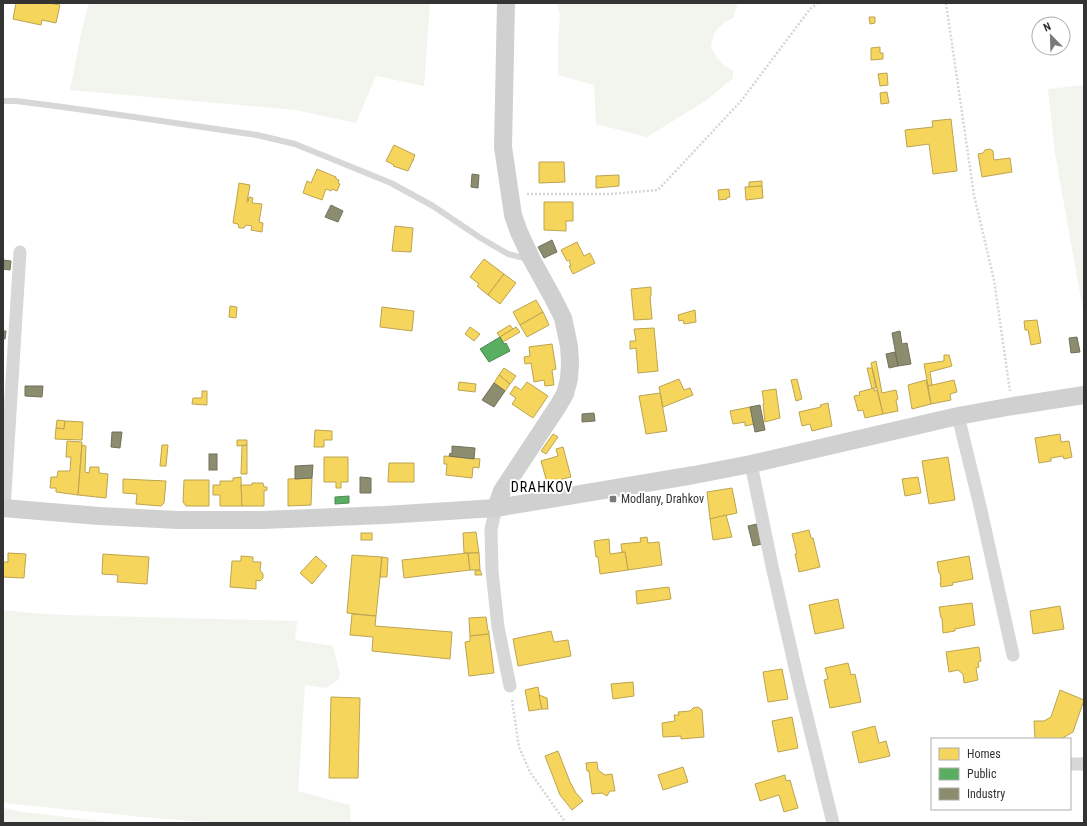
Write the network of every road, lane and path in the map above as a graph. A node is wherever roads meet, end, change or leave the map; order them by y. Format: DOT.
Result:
graph roads {
  1 [pos="506,3"];
  2 [pos="818,3"];
  3 [pos="946,3"];
  4 [pos="3,101"];
  5 [pos="510,194"];
  6 [pos="20,252"];
  7 [pos="532,260"];
  8 [pos="1084,395"];
  9 [pos="1012,406"];
  10 [pos="958,416"];
  11 [pos="751,464"];
  12 [pos="3,508"];
  13 [pos="496,508"];
  14 [pos="1012,655"];
  15 [pos="510,686"];
  16 [pos="1071,764"];
  17 [pos="1084,764"];
  18 [pos="566,823"];
  19 [pos="833,823"];
  1 -- 5 [label="street"];
  2 -- 5 [label="path"];
  3 -- 9 [label="path"];
  4 -- 7 [label="lane"];
  5 -- 7 [label="street"];
  6 -- 12 [label="street"];
  7 -- 13 [label="street"];
  8 -- 9 [label="street"];
  9 -- 10 [label="street"];
  10 -- 11 [label="street"];
  10 -- 14 [label="street"];
  11 -- 13 [label="street"];
  11 -- 19 [label="street"];
  12 -- 13 [label="street"];
  13 -- 15 [label="street"];
  15 -- 18 [label="path"];
  16 -- 17 [label="street"];
}
